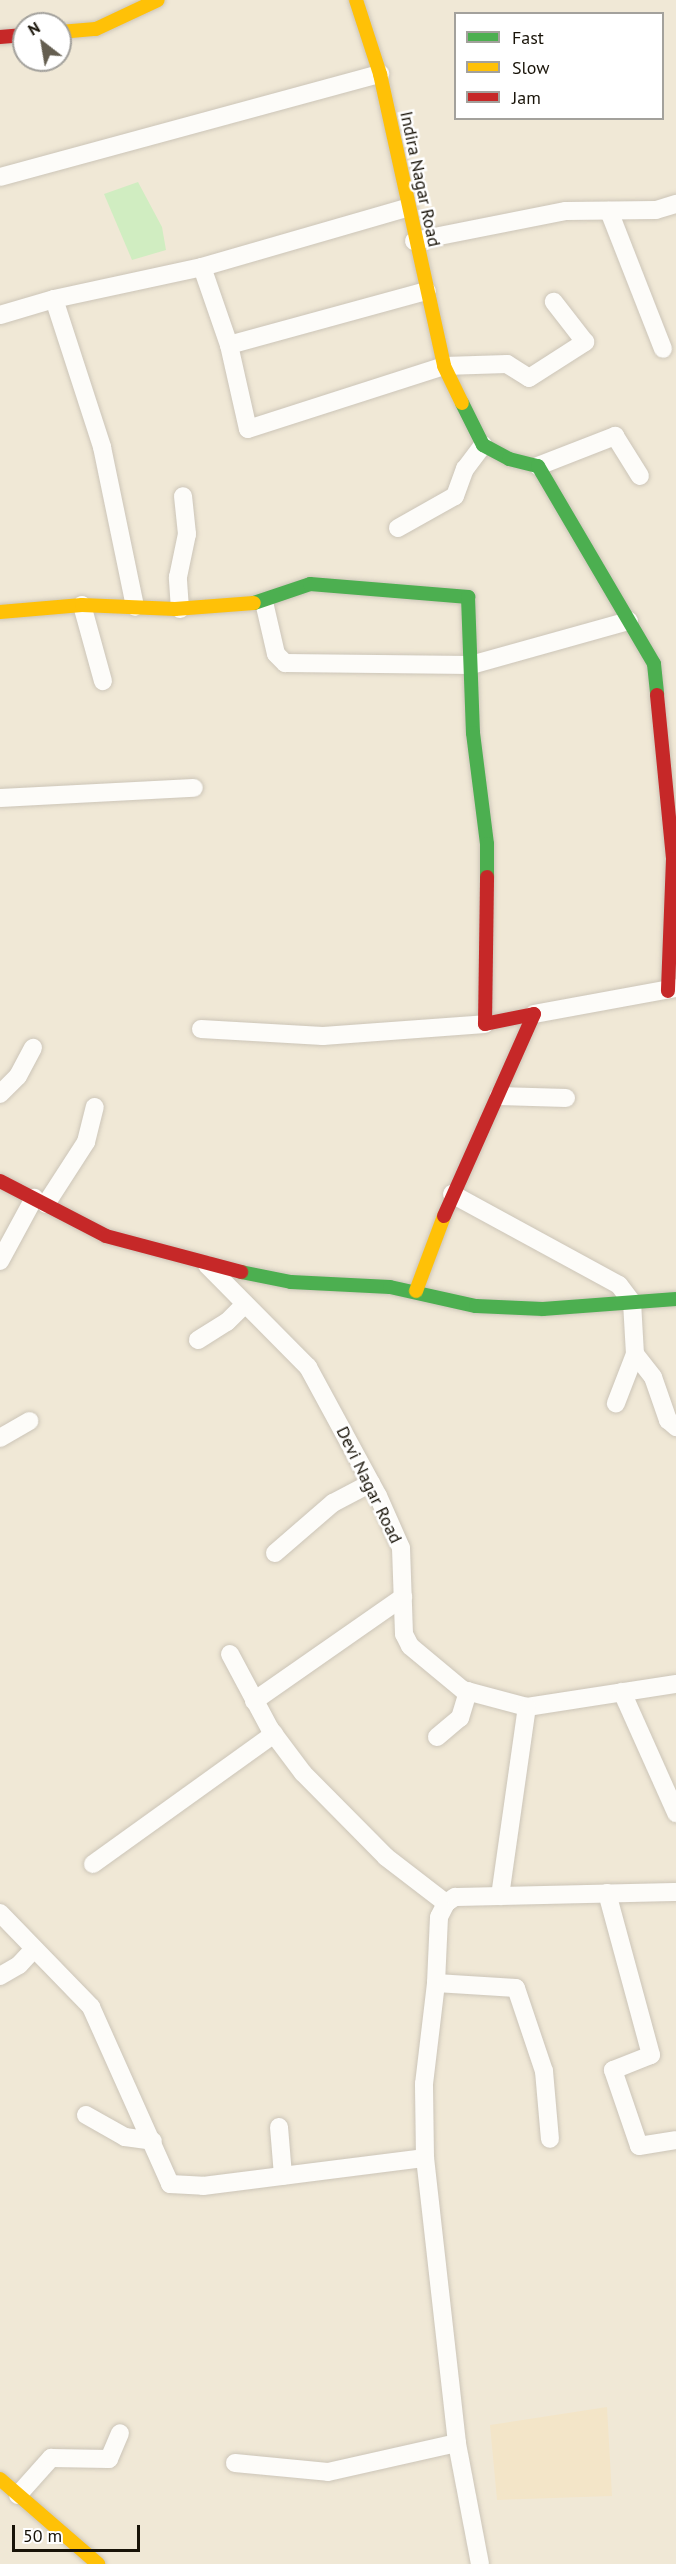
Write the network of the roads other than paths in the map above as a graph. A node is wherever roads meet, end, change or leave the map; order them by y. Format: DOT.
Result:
graph roads {
  1 [pos="357,0"];
  2 [pos="148,2"];
  3 [pos="72,31"];
  4 [pos="380,74"];
  5 [pos="0,177"];
  6 [pos="676,204"];
  7 [pos="407,208"];
  8 [pos="609,211"];
  9 [pos="414,241"];
  10 [pos="202,267"];
  11 [pos="427,291"];
  12 [pos="54,299"];
  13 [pos="554,302"];
  14 [pos="0,315"];
  15 [pos="229,345"];
  16 [pos="663,349"];
  17 [pos="444,366"];
  18 [pos="483,445"];
  19 [pos="538,466"];
  20 [pos="640,476"];
  21 [pos="183,496"];
  22 [pos="398,528"];
  23 [pos="264,602"];
  24 [pos="82,605"];
  25 [pos="135,607"];
  26 [pos="180,609"];
  27 [pos="0,612"];
  28 [pos="629,621"];
  29 [pos="471,665"];
  30 [pos="103,681"];
  31 [pos="194,788"];
  32 [pos="0,798"];
  33 [pos="672,989"];
  34 [pos="534,1014"];
  35 [pos="485,1024"];
  36 [pos="201,1029"];
  37 [pos="33,1048"];
  38 [pos="0,1094"];
  39 [pos="499,1096"];
  40 [pos="566,1098"];
  41 [pos="95,1107"];
  42 [pos="0,1181"];
  43 [pos="452,1194"];
  44 [pos="40,1201"];
  45 [pos="0,1261"];
  46 [pos="207,1265"];
  47 [pos="416,1291"];
  48 [pos="676,1299"];
  49 [pos="632,1302"];
  50 [pos="246,1304"];
  51 [pos="198,1340"];
  52 [pos="635,1354"];
  53 [pos="616,1403"];
  54 [pos="30,1421"];
  55 [pos="676,1427"];
  56 [pos="0,1438"];
  57 [pos="371,1484"];
  58 [pos="275,1552"];
  59 [pos="403,1597"];
  60 [pos="230,1654"];
  61 [pos="676,1684"];
  62 [pos="468,1691"];
  63 [pos="622,1692"];
  64 [pos="254,1701"];
  65 [pos="527,1707"];
  66 [pos="274,1734"];
  67 [pos="437,1737"];
  68 [pos="676,1812"];
  69 [pos="93,1864"];
  70 [pos="676,1892"];
  71 [pos="607,1893"];
  72 [pos="500,1896"];
  73 [pos="446,1903"];
  74 [pos="0,1913"];
  75 [pos="34,1949"];
  76 [pos="0,1976"];
  77 [pos="436,1983"];
  78 [pos="86,2115"];
  79 [pos="279,2127"];
  80 [pos="550,2139"];
  81 [pos="676,2140"];
  82 [pos="153,2141"];
  83 [pos="425,2158"];
  84 [pos="283,2176"];
  85 [pos="120,2433"];
  86 [pos="457,2443"];
  87 [pos="235,2463"];
  88 [pos="0,2479"];
  89 [pos="18,2495"];
  90 [pos="98,2564"];
  91 [pos="480,2564"];
  1 -- 4 [label="street, Indira Nagar Road"];
  2 -- 3 [label="street"];
  4 -- 5 [label="street"];
  4 -- 7 [label="street, Indira Nagar Road"];
  6 -- 8 [label="street"];
  7 -- 9 [label="street, Indira Nagar Road"];
  7 -- 10 [label="street"];
  8 -- 9 [label="street"];
  8 -- 16 [label="street"];
  9 -- 11 [label="street, Indira Nagar Road"];
  10 -- 12 [label="street"];
  10 -- 15 [label="street"];
  11 -- 15 [label="street"];
  11 -- 17 [label="street, Indira Nagar Road"];
  12 -- 14 [label="street"];
  12 -- 25 [label="street"];
  13 -- 17 [label="street"];
  15 -- 17 [label="street"];
  17 -- 18 [label="street, Indira Nagar Road"];
  18 -- 19 [label="street"];
  18 -- 22 [label="street"];
  19 -- 20 [label="street"];
  19 -- 28 [label="street"];
  21 -- 26 [label="street"];
  23 -- 26 [label="street"];
  23 -- 29 [label="street"];
  23 -- 29 [label="street"];
  24 -- 25 [label="street"];
  24 -- 27 [label="street"];
  24 -- 30 [label="street"];
  25 -- 26 [label="street"];
  28 -- 29 [label="street"];
  28 -- 33 [label="street"];
  29 -- 35 [label="street"];
  31 -- 32 [label="street"];
  33 -- 34 [label="street"];
  34 -- 35 [label="street"];
  34 -- 39 [label="street"];
  35 -- 36 [label="street"];
  37 -- 38 [label="street"];
  39 -- 40 [label="street"];
  39 -- 43 [label="street"];
  41 -- 44 [label="street"];
  42 -- 44 [label="street"];
  43 -- 47 [label="street"];
  43 -- 49 [label="street"];
  44 -- 45 [label="street"];
  44 -- 46 [label="street"];
  46 -- 47 [label="street"];
  46 -- 50 [label="street, Devi Nagar Road"];
  47 -- 49 [label="street"];
  48 -- 49 [label="street"];
  49 -- 52 [label="street"];
  50 -- 51 [label="street"];
  50 -- 57 [label="street, Devi Nagar Road"];
  52 -- 53 [label="street"];
  52 -- 55 [label="street"];
  54 -- 56 [label="street"];
  57 -- 58 [label="street"];
  57 -- 59 [label="street, Devi Nagar Road"];
  59 -- 62 [label="street, Devi Nagar Road"];
  59 -- 64 [label="street"];
  60 -- 64 [label="street"];
  61 -- 63 [label="street, Devi Nagar Road"];
  62 -- 65 [label="street, Devi Nagar Road"];
  62 -- 67 [label="street"];
  63 -- 65 [label="street, Devi Nagar Road"];
  63 -- 68 [label="street"];
  64 -- 66 [label="street"];
  65 -- 72 [label="street"];
  66 -- 69 [label="street"];
  66 -- 73 [label="street"];
  70 -- 71 [label="street"];
  71 -- 72 [label="street"];
  71 -- 81 [label="street"];
  72 -- 73 [label="street"];
  73 -- 77 [label="street"];
  74 -- 75 [label="street"];
  75 -- 76 [label="street"];
  75 -- 82 [label="street"];
  77 -- 80 [label="street"];
  77 -- 83 [label="street"];
  78 -- 82 [label="street"];
  79 -- 84 [label="street"];
  82 -- 84 [label="street"];
  83 -- 84 [label="street"];
  83 -- 86 [label="street"];
  85 -- 89 [label="street"];
  86 -- 87 [label="street"];
  86 -- 91 [label="street"];
  88 -- 89 [label="street"];
  89 -- 90 [label="street"];
}
